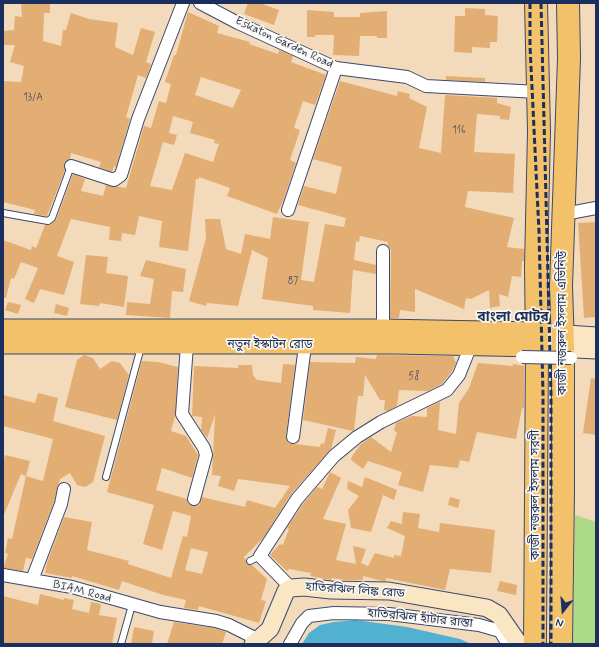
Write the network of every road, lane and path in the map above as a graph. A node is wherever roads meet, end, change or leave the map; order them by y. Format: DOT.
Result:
graph roads {
  1 [pos="183,3"];
  2 [pos="200,3"];
  3 [pos="536,3"];
  4 [pos="568,3"];
  5 [pos="336,68"];
  6 [pos="538,92"];
  7 [pos="71,166"];
  8 [pos="596,208"];
  9 [pos="288,210"];
  10 [pos="3,213"];
  11 [pos="564,214"];
  12 [pos="383,251"];
  13 [pos="536,267"];
  14 [pos="3,329"];
  15 [pos="454,330"];
  16 [pos="390,334"];
  17 [pos="596,336"];
  18 [pos="118,337"];
  19 [pos="244,337"];
  20 [pos="527,343"];
  21 [pos="3,344"];
  22 [pos="141,345"];
  23 [pos="187,345"];
  24 [pos="472,345"];
  25 [pos="305,346"];
  26 [pos="566,346"];
  27 [pos="596,350"];
  28 [pos="293,437"];
  29 [pos="106,477"];
  30 [pos="64,489"];
  31 [pos="194,499"];
  32 [pos="3,575"];
  33 [pos="32,580"];
  34 [pos="291,588"];
  35 [pos="132,605"];
  36 [pos="253,643"];
  37 [pos="121,644"];
  38 [pos="290,644"];
  39 [pos="508,644"];
  40 [pos="520,644"];
  41 [pos="535,644"];
  42 [pos="561,644"];
  1 -- 7 [label="street"];
  2 -- 5 [label="street, Eskaton Garden Road"];
  3 -- 6 [label="highway"];
  4 -- 11 [label="highway, কাজী নজরুল ইসলাম এভিনিউ"];
  5 -- 6 [label="street, Eskaton Garden Road"];
  5 -- 9 [label="street"];
  6 -- 13 [label="highway"];
  7 -- 10 [label="lane"];
  8 -- 11 [label="street"];
  11 -- 26 [label="highway, কাজী নজরুল ইসলাম এভিনিউ"];
  12 -- 16 [label="street"];
  13 -- 15 [label="main road"];
  13 -- 20 [label="highway"];
  14 -- 18 [label="main road, নতুন ইস্কাটন রোড"];
  15 -- 16 [label="main road, নতুন ইস্কাটন রোড"];
  15 -- 20 [label="main road, নতুন ইস্কাটন রোড"];
  16 -- 19 [label="main road, নতুন ইস্কাটন রোড"];
  16 -- 24 [label="main road, নতুন ইস্কাটন রোড"];
  16 -- 25 [label="main road, নতুন ইস্কাটন রোড"];
  17 -- 26 [label="street"];
  18 -- 19 [label="main road, নতুন ইস্কাটন রোড"];
  18 -- 21 [label="main road, নতুন ইস্কাটন রোড"];
  18 -- 22 [label="main road, নতুন ইস্কাটন রোড"];
  19 -- 23 [label="main road, নতুন ইস্কাটন রোড"];
  19 -- 25 [label="main road, নতুন ইস্কাটন রোড"];
  20 -- 24 [label="main road, নতুন ইস্কাটন রোড"];
  20 -- 26 [label="street"];
  20 -- 41 [label="highway, কাজী নজরুল ইসলাম সরণী"];
  22 -- 23 [label="main road, নতুন ইস্কাটন রোড"];
  22 -- 29 [label="lane"];
  23 -- 31 [label="street"];
  24 -- 34 [label="street"];
  25 -- 28 [label="street"];
  26 -- 27 [label="street"];
  26 -- 42 [label="highway, কাজী নজরুল ইসলাম এভিনিউ"];
  30 -- 33 [label="street"];
  32 -- 33 [label="street, BIAM Road"];
  33 -- 35 [label="street, BIAM Road"];
  34 -- 36 [label="street, হাতিরঝিল লিঙ্ক রোড"];
  34 -- 40 [label="street, হাতিরঝিল লিঙ্ক রোড"];
  35 -- 36 [label="street, BIAM Road"];
  35 -- 37 [label="lane"];
  38 -- 39 [label="street, হাতিরঝিল হাঁটার রাস্তা"];
}
